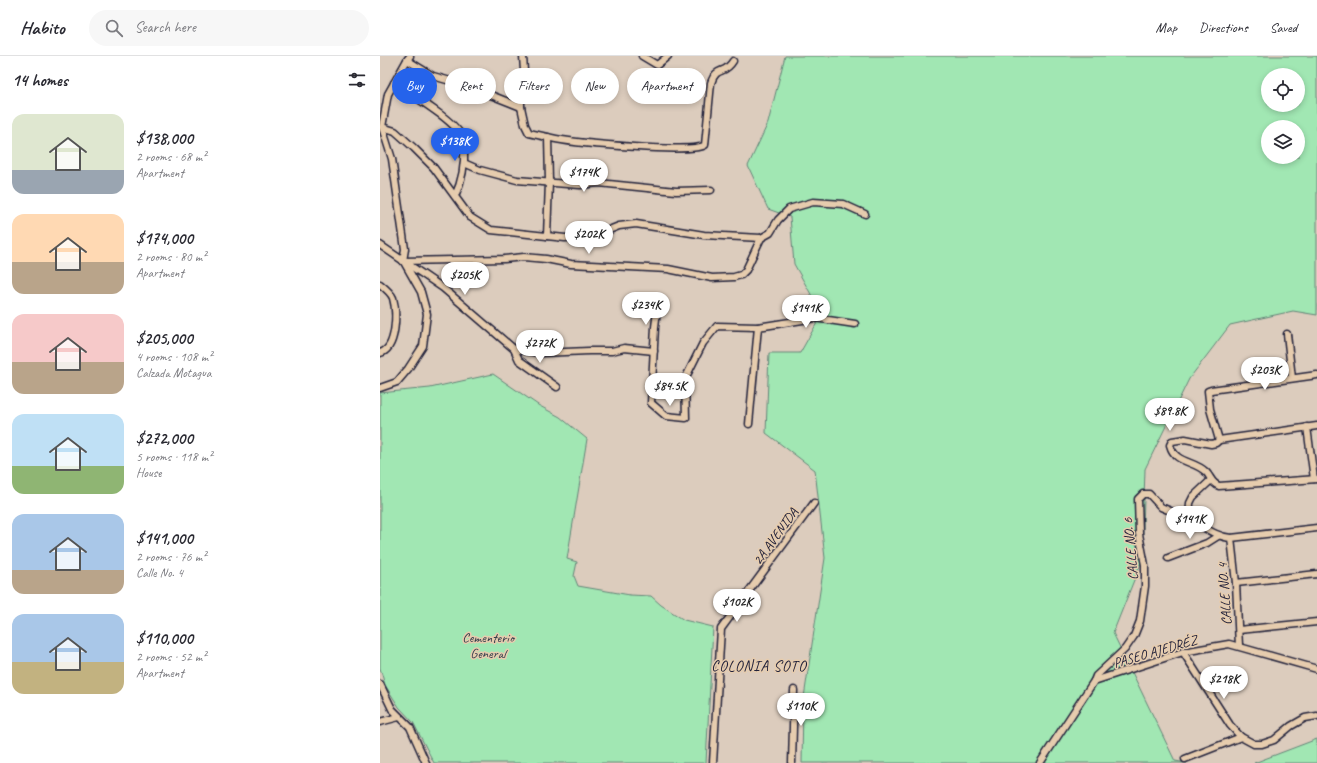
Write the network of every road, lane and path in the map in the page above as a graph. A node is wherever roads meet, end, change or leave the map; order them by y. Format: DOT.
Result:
graph roads {
  1 [pos="523,56"];
  2 [pos="642,56"];
  3 [pos="668,56"];
  4 [pos="408,58"];
  5 [pos="733,61"];
  6 [pos="402,68"];
  7 [pos="392,87"];
  8 [pos="424,104"];
  9 [pos="521,107"];
  10 [pos="381,128"];
  11 [pos="548,137"];
  12 [pos="464,163"];
  13 [pos="549,182"];
  14 [pos="711,190"];
  15 [pos="455,196"];
  16 [pos="865,214"];
  17 [pos="547,236"];
  18 [pos="761,238"];
  19 [pos="380,245"];
  20 [pos="403,261"];
  21 [pos="380,284"];
  22 [pos="658,302"];
  23 [pos="854,324"];
  24 [pos="758,327"];
  25 [pos="1287,334"];
  26 [pos="514,349"];
  27 [pos="654,351"];
  28 [pos="380,353"];
  29 [pos="1317,375"];
  30 [pos="1292,378"];
  31 [pos="557,387"];
  32 [pos="380,388"];
  33 [pos="749,424"];
  34 [pos="1317,426"];
  35 [pos="1307,427"];
  36 [pos="1219,440"];
  37 [pos="1316,479"];
  38 [pos="1211,480"];
  39 [pos="814,503"];
  40 [pos="1189,519"];
  41 [pos="1317,528"];
  42 [pos="1218,536"];
  43 [pos="1231,538"];
  44 [pos="1168,558"];
  45 [pos="1317,574"];
  46 [pos="1236,583"];
  47 [pos="1317,622"];
  48 [pos="1239,630"];
  49 [pos="1239,646"];
  50 [pos="1183,652"];
  51 [pos="1317,669"];
  52 [pos="1094,681"];
  53 [pos="380,684"];
  54 [pos="794,690"];
  55 [pos="1317,716"];
  56 [pos="399,717"];
  57 [pos="380,722"];
  58 [pos="1241,738"];
  59 [pos="1185,759"];
  60 [pos="426,763"];
  61 [pos="713,763"];
  62 [pos="792,763"];
  63 [pos="1040,763"];
  1 -- 9 [label="street"];
  2 -- 3 [label="street"];
  4 -- 6 [label="street"];
  4 -- 9 [label="street"];
  5 -- 11 [label="street"];
  7 -- 10 [label="street"];
  8 -- 12 [label="street"];
  9 -- 11 [label="street"];
  10 -- 15 [label="street"];
  10 -- 20 [label="street"];
  11 -- 13 [label="street"];
  12 -- 13 [label="street"];
  12 -- 15 [label="street"];
  13 -- 14 [label="street"];
  13 -- 17 [label="street"];
  15 -- 17 [label="street"];
  16 -- 18 [label="street"];
  17 -- 18 [label="street"];
  18 -- 20 [label="street"];
  19 -- 20 [label="street"];
  20 -- 26 [label="street"];
  20 -- 32 [label="street"];
  21 -- 28 [label="street"];
  22 -- 27 [label="street"];
  23 -- 24 [label="street"];
  24 -- 27 [label="street"];
  24 -- 33 [label="street"];
  25 -- 30 [label="street"];
  26 -- 27 [label="street"];
  26 -- 31 [label="street"];
  29 -- 30 [label="street"];
  30 -- 36 [label="street"];
  34 -- 35 [label="street"];
  35 -- 36 [label="street"];
  35 -- 37 [label="street"];
  36 -- 38 [label="street"];
  37 -- 38 [label="street"];
  38 -- 40 [label="street"];
  39 -- 61 [label="street, 2A AVENIDA"];
  40 -- 42 [label="street"];
  40 -- 52 [label="street, CALLE NO. 6"];
  41 -- 43 [label="street"];
  42 -- 43 [label="street"];
  42 -- 44 [label="street"];
  43 -- 46 [label="street, CALLE NO. 4"];
  45 -- 46 [label="street"];
  46 -- 48 [label="street, CALLE NO. 4"];
  47 -- 48 [label="street"];
  48 -- 49 [label="street, CALLE NO. 4"];
  49 -- 50 [label="street, PASEO AJEDRÉZ"];
  49 -- 51 [label="street, PASEO AJEDRÉZ"];
  50 -- 52 [label="street, PASEO AJEDRÉZ"];
  50 -- 58 [label="street"];
  52 -- 63 [label="street"];
  53 -- 56 [label="street"];
  54 -- 62 [label="street"];
  55 -- 58 [label="street"];
  56 -- 57 [label="street"];
  56 -- 60 [label="street"];
  58 -- 59 [label="street"];
}
